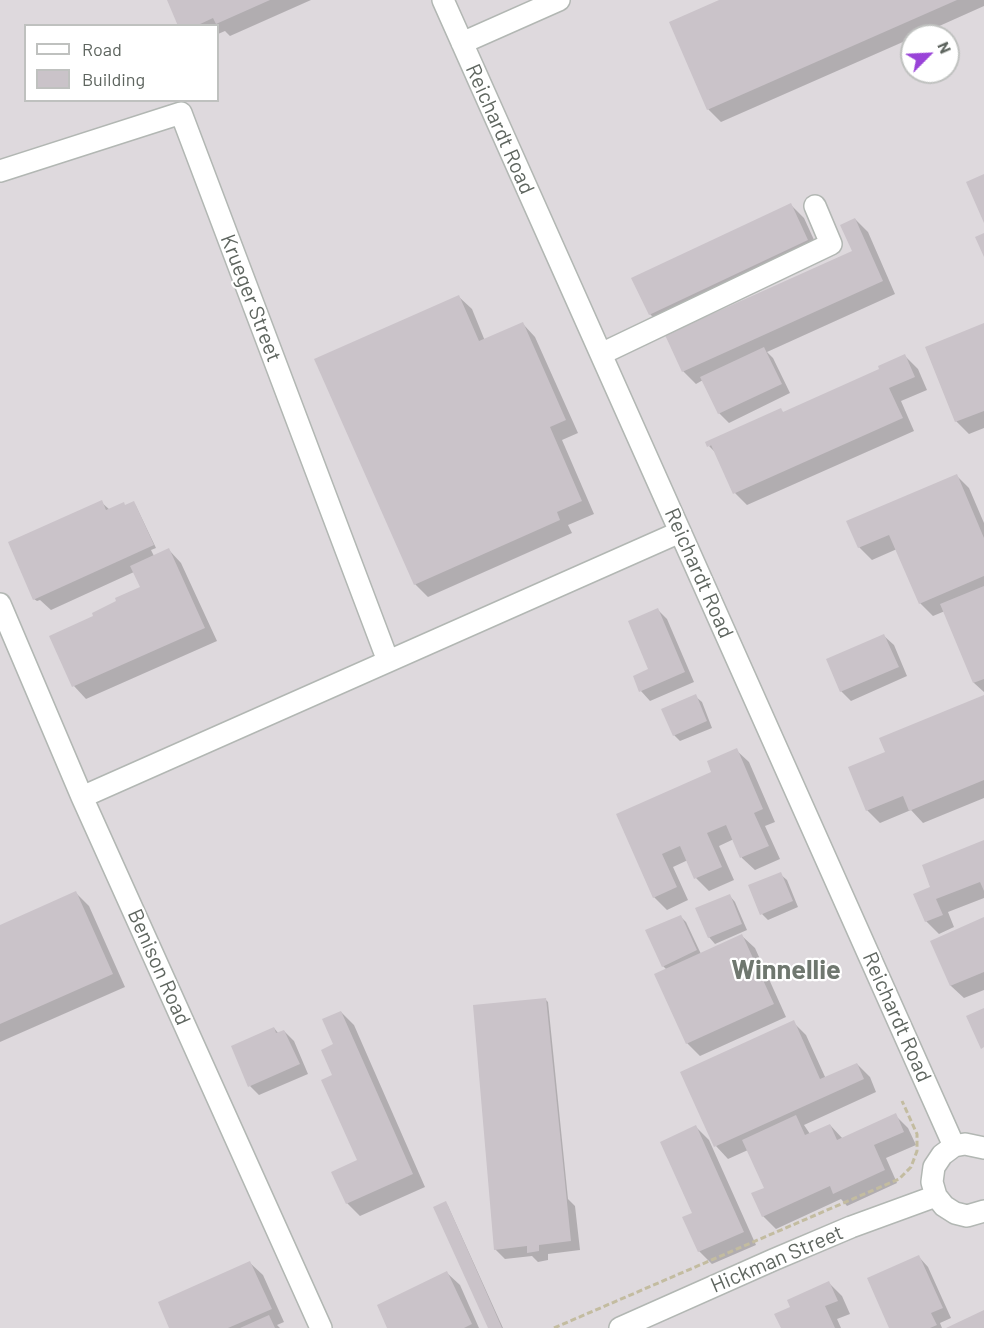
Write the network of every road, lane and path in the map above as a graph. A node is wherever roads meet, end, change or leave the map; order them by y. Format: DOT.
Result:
graph roads {
  1 [pos="443,0"];
  2 [pos="559,0"];
  3 [pos="462,42"];
  4 [pos="0,171"];
  5 [pos="815,206"];
  6 [pos="600,354"];
  7 [pos="680,532"];
  8 [pos="0,604"];
  9 [pos="388,661"];
  10 [pos="82,796"];
  11 [pos="902,1101"];
  12 [pos="954,1146"];
  13 [pos="984,1148"];
  14 [pos="936,1196"];
  15 [pos="983,1215"];
  16 [pos="321,1328"];
  17 [pos="554,1328"];
  18 [pos="620,1328"];
  1 -- 3 [label="street, Reichardt Road"];
  2 -- 3 [label="street"];
  3 -- 6 [label="street, Reichardt Road"];
  4 -- 9 [label="street, Krueger Street"];
  5 -- 6 [label="street"];
  6 -- 7 [label="street, Reichardt Road"];
  7 -- 9 [label="street"];
  7 -- 12 [label="street, Reichardt Road"];
  8 -- 10 [label="street, Benison Road"];
  9 -- 10 [label="street"];
  10 -- 16 [label="street, Benison Road"];
  11 -- 17 [label="path"];
  12 -- 13 [label="street"];
  12 -- 14 [label="street"];
  14 -- 15 [label="street"];
  14 -- 18 [label="street, Hickman Street"];
}
